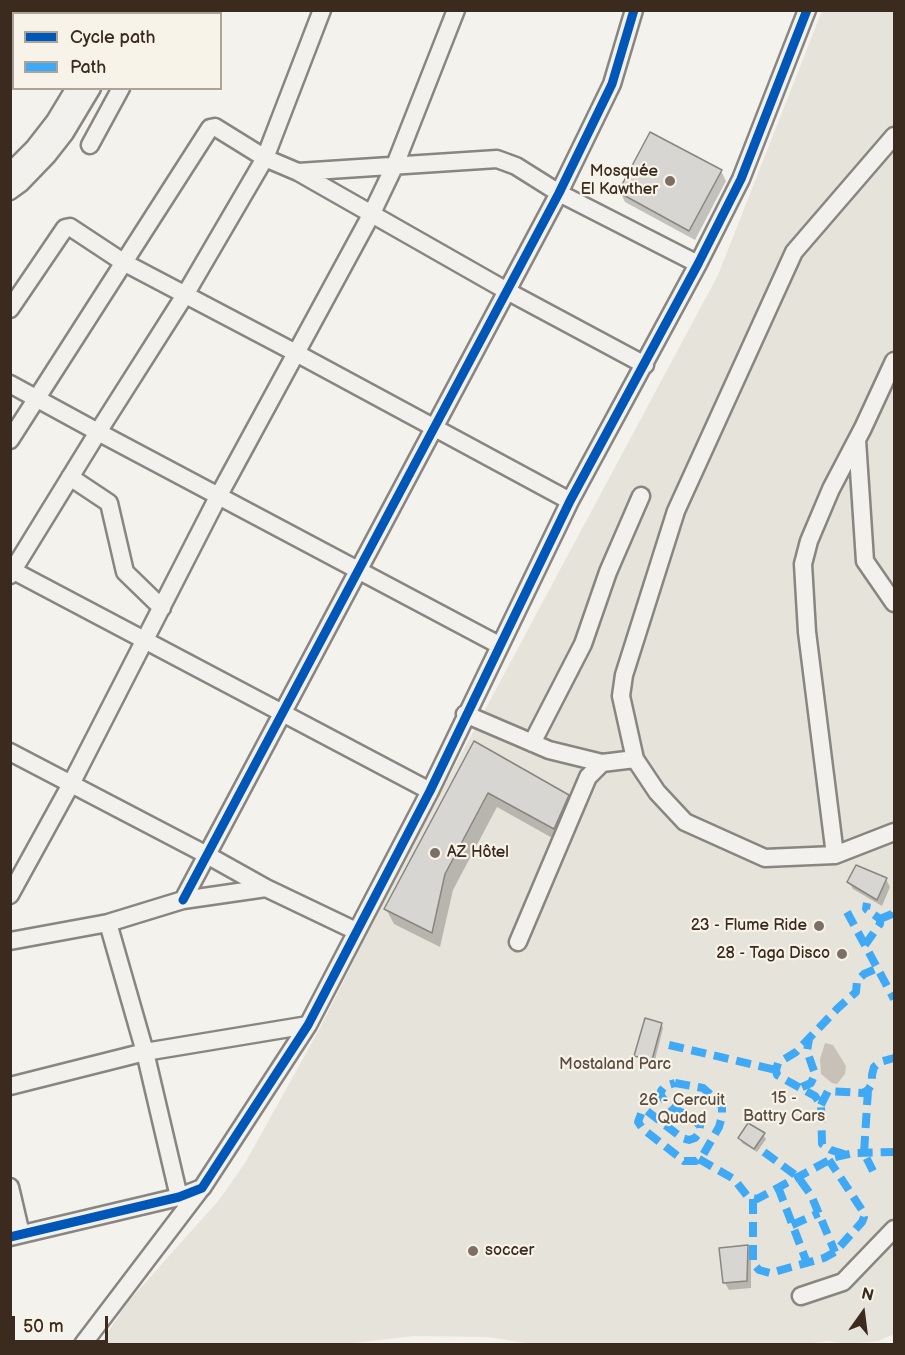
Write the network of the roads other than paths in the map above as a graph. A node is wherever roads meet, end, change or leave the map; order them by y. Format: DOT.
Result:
graph roads {
  1 [pos="322,10"];
  2 [pos="456,10"];
  3 [pos="634,10"];
  4 [pos="807,10"];
  5 [pos="74,90"];
  6 [pos="91,90"];
  7 [pos="120,90"];
  8 [pos="894,136"];
  9 [pos="90,145"];
  10 [pos="265,158"];
  11 [pos="395,165"];
  12 [pos="10,172"];
  13 [pos="298,172"];
  14 [pos="10,191"];
  15 [pos="559,192"];
  16 [pos="371,215"];
  17 [pos="123,262"];
  18 [pos="698,264"];
  19 [pos="507,291"];
  20 [pos="185,295"];
  21 [pos="10,309"];
  22 [pos="296,352"];
  23 [pos="894,361"];
  24 [pos="645,365"];
  25 [pos="10,384"];
  26 [pos="35,399"];
  27 [pos="435,427"];
  28 [pos="98,432"];
  29 [pos="10,440"];
  30 [pos="857,440"];
  31 [pos="70,477"];
  32 [pos="219,495"];
  33 [pos="641,496"];
  34 [pos="570,501"];
  35 [pos="359,569"];
  36 [pos="11,572"];
  37 [pos="894,603"];
  38 [pos="162,608"];
  39 [pos="146,640"];
  40 [pos="499,645"];
  41 [pos="283,712"];
  42 [pos="465,714"];
  43 [pos="532,743"];
  44 [pos="10,752"];
  45 [pos="635,759"];
  46 [pos="602,763"];
  47 [pos="71,784"];
  48 [pos="430,791"];
  49 [pos="894,832"];
  50 [pos="207,855"];
  51 [pos="835,855"];
  52 [pos="266,888"];
  53 [pos="11,892"];
  54 [pos="183,900"];
  55 [pos="108,923"];
  56 [pos="356,931"];
  57 [pos="10,941"];
  58 [pos="518,942"];
  59 [pos="308,1025"];
  60 [pos="145,1052"];
  61 [pos="10,1086"];
  62 [pos="10,1187"];
  63 [pos="202,1188"];
  64 [pos="179,1197"];
  65 [pos="894,1228"];
  66 [pos="16,1236"];
  67 [pos="801,1296"];
  68 [pos="83,1344"];
  1 -- 10 [label="street"];
  2 -- 11 [label="street"];
  3 -- 15 [label="street"];
  4 -- 18 [label="street"];
  5 -- 12 [label="street"];
  6 -- 14 [label="street"];
  7 -- 9 [label="street"];
  8 -- 45 [label="street"];
  10 -- 13 [label="street"];
  10 -- 17 [label="street"];
  10 -- 20 [label="street"];
  11 -- 13 [label="street"];
  11 -- 15 [label="street"];
  11 -- 16 [label="street"];
  13 -- 16 [label="street"];
  15 -- 18 [label="street"];
  15 -- 19 [label="street"];
  16 -- 19 [label="street"];
  16 -- 22 [label="street"];
  17 -- 20 [label="street"];
  17 -- 21 [label="street"];
  17 -- 26 [label="street"];
  18 -- 24 [label="street"];
  19 -- 24 [label="street"];
  19 -- 27 [label="street"];
  20 -- 22 [label="street"];
  20 -- 28 [label="street"];
  22 -- 27 [label="street"];
  22 -- 32 [label="street"];
  23 -- 30 [label="street"];
  24 -- 34 [label="street"];
  25 -- 26 [label="street"];
  26 -- 28 [label="street"];
  26 -- 29 [label="street"];
  27 -- 34 [label="street"];
  27 -- 35 [label="street"];
  28 -- 31 [label="street"];
  28 -- 32 [label="street"];
  30 -- 37 [label="street"];
  30 -- 51 [label="street"];
  31 -- 36 [label="street"];
  31 -- 38 [label="street"];
  32 -- 35 [label="street"];
  32 -- 38 [label="street"];
  33 -- 43 [label="street"];
  34 -- 40 [label="street"];
  35 -- 40 [label="street"];
  35 -- 41 [label="street"];
  36 -- 39 [label="street"];
  38 -- 39 [label="street"];
  39 -- 41 [label="street"];
  39 -- 47 [label="street"];
  40 -- 42 [label="street"];
  41 -- 48 [label="street"];
  41 -- 50 [label="street"];
  42 -- 43 [label="street"];
  42 -- 48 [label="street"];
  43 -- 46 [label="street"];
  44 -- 47 [label="street"];
  45 -- 46 [label="street"];
  45 -- 51 [label="street"];
  46 -- 58 [label="street"];
  47 -- 50 [label="street"];
  47 -- 53 [label="street"];
  48 -- 56 [label="street"];
  49 -- 51 [label="street"];
  50 -- 52 [label="street"];
  50 -- 54 [label="street"];
  52 -- 54 [label="street"];
  52 -- 56 [label="street"];
  54 -- 55 [label="street"];
  55 -- 57 [label="street"];
  55 -- 60 [label="street"];
  56 -- 59 [label="street"];
  59 -- 60 [label="street"];
  59 -- 63 [label="street"];
  60 -- 61 [label="street"];
  60 -- 64 [label="street"];
  62 -- 66 [label="street"];
  63 -- 64 [label="street"];
  63 -- 68 [label="street"];
  64 -- 66 [label="street"];
  65 -- 67 [label="street"];
}
